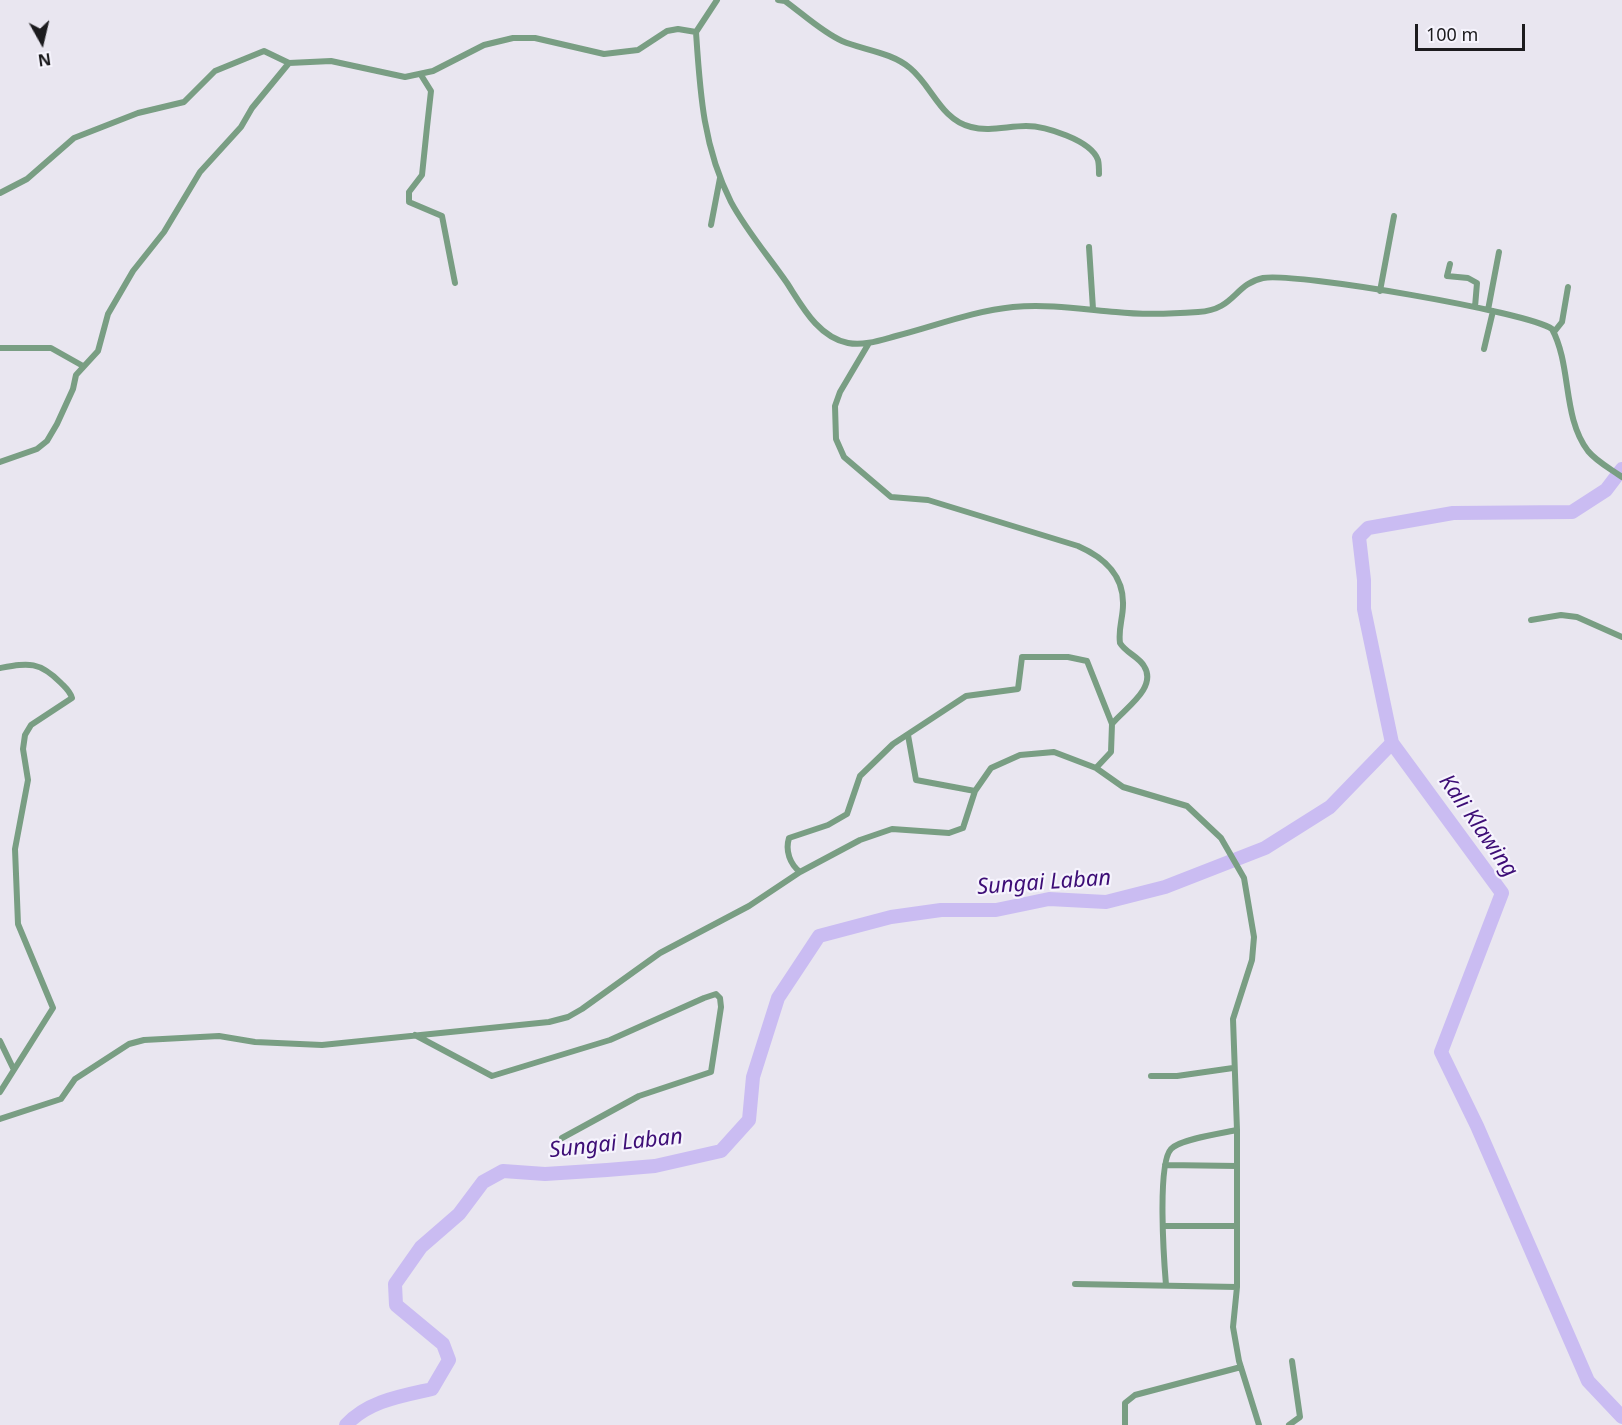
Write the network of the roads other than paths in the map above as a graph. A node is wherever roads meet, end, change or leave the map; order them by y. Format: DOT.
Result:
graph roads {
  1 [pos="717,0"];
  2 [pos="778,0"];
  3 [pos="696,32"];
  4 [pos="290,63"];
  5 [pos="421,75"];
  6 [pos="1099,174"];
  7 [pos="720,178"];
  8 [pos="0,193"];
  9 [pos="1394,216"];
  10 [pos="711,225"];
  11 [pos="1089,247"];
  12 [pos="1499,252"];
  13 [pos="1450,264"];
  14 [pos="455,283"];
  15 [pos="1568,287"];
  16 [pos="1380,291"];
  17 [pos="1475,307"];
  18 [pos="1093,309"];
  19 [pos="1491,310"];
  20 [pos="1554,332"];
  21 [pos="869,343"];
  22 [pos="0,348"];
  23 [pos="1484,349"];
  24 [pos="83,366"];
  25 [pos="0,462"];
  26 [pos="1622,477"];
  27 [pos="1531,620"];
  28 [pos="1622,637"];
  29 [pos="0,668"];
  30 [pos="1112,724"];
  31 [pos="908,735"];
  32 [pos="1096,768"];
  33 [pos="975,791"];
  34 [pos="800,872"];
  35 [pos="415,1035"];
  36 [pos="0,1041"];
  37 [pos="13,1068"];
  38 [pos="1233,1068"];
  39 [pos="1151,1076"];
  40 [pos="0,1092"];
  41 [pos="0,1119"];
  42 [pos="1237,1130"];
  43 [pos="562,1138"];
  44 [pos="1165,1165"];
  45 [pos="1237,1166"];
  46 [pos="1164,1226"];
  47 [pos="1236,1226"];
  48 [pos="1074,1284"];
  49 [pos="1166,1285"];
  50 [pos="1237,1287"];
  51 [pos="1292,1361"];
  52 [pos="1241,1367"];
  53 [pos="1125,1425"];
  54 [pos="1259,1425"];
  55 [pos="1289,1425"];
  1 -- 3 [label="street"];
  2 -- 6 [label="street"];
  3 -- 5 [label="street"];
  3 -- 7 [label="street"];
  4 -- 5 [label="street"];
  4 -- 8 [label="street"];
  4 -- 24 [label="street"];
  5 -- 14 [label="street"];
  7 -- 10 [label="street"];
  7 -- 21 [label="street"];
  9 -- 16 [label="street"];
  11 -- 18 [label="street"];
  12 -- 19 [label="street"];
  13 -- 17 [label="street"];
  15 -- 20 [label="street"];
  16 -- 17 [label="street"];
  16 -- 18 [label="street"];
  17 -- 19 [label="street"];
  18 -- 21 [label="street"];
  19 -- 20 [label="street"];
  19 -- 23 [label="street"];
  20 -- 26 [label="street"];
  21 -- 30 [label="street"];
  22 -- 24 [label="street"];
  24 -- 25 [label="street"];
  27 -- 28 [label="street"];
  29 -- 37 [label="street"];
  30 -- 31 [label="street"];
  30 -- 32 [label="street"];
  31 -- 33 [label="street"];
  31 -- 34 [label="street"];
  32 -- 33 [label="street"];
  32 -- 38 [label="street"];
  33 -- 34 [label="street"];
  34 -- 35 [label="street"];
  35 -- 41 [label="street"];
  35 -- 43 [label="street"];
  36 -- 37 [label="street"];
  37 -- 40 [label="street"];
  38 -- 39 [label="street"];
  38 -- 42 [label="street"];
  42 -- 44 [label="street"];
  42 -- 45 [label="street"];
  44 -- 45 [label="street"];
  44 -- 46 [label="street"];
  45 -- 47 [label="street"];
  46 -- 47 [label="street"];
  46 -- 49 [label="street"];
  47 -- 50 [label="street"];
  48 -- 49 [label="street"];
  49 -- 50 [label="street"];
  50 -- 52 [label="street"];
  51 -- 55 [label="street"];
  52 -- 53 [label="street"];
  52 -- 54 [label="street"];
}
